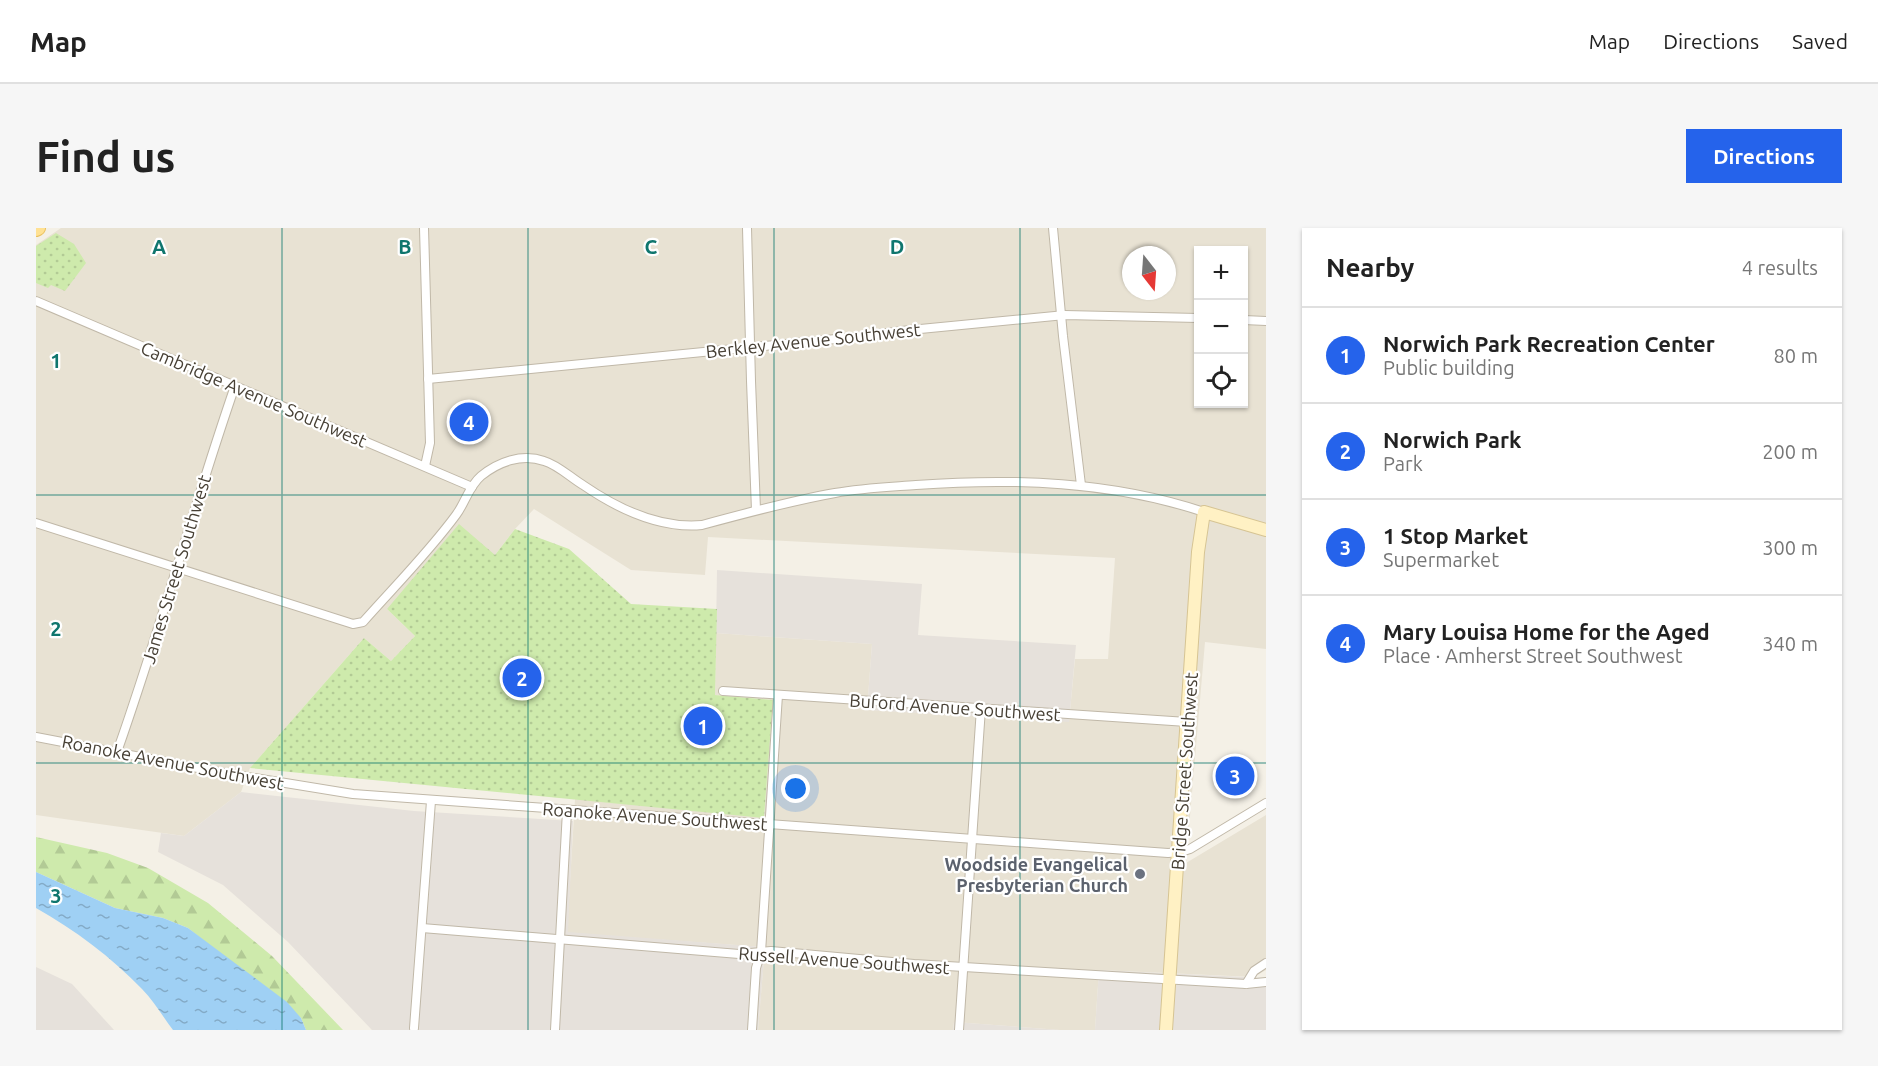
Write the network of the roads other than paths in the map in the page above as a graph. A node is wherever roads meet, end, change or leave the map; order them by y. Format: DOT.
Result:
graph roads {
  1 [pos="424,228"];
  2 [pos="747,228"];
  3 [pos="1053,228"];
  4 [pos="36,301"];
  5 [pos="1062,315"];
  6 [pos="1194,318"];
  7 [pos="1248,320"];
  8 [pos="1266,321"];
  9 [pos="750,347"];
  10 [pos="429,379"];
  11 [pos="235,386"];
  12 [pos="425,466"];
  13 [pos="1081,485"];
  14 [pos="472,487"];
  15 [pos="756,510"];
  16 [pos="1204,512"];
  17 [pos="36,523"];
  18 [pos="1266,530"];
  19 [pos="177,568"];
  20 [pos="723,691"];
  21 [pos="778,695"];
  22 [pos="981,708"];
  23 [pos="1187,722"];
  24 [pos="36,737"];
  25 [pos="117,752"];
  26 [pos="431,801"];
  27 [pos="1266,802"];
  28 [pos="567,811"];
  29 [pos="769,824"];
  30 [pos="972,838"];
  31 [pos="1178,852"];
  32 [pos="422,928"];
  33 [pos="560,939"];
  34 [pos="761,952"];
  35 [pos="1266,963"];
  36 [pos="963,967"];
  37 [pos="1170,980"];
  38 [pos="1266,982"];
  39 [pos="1246,984"];
  40 [pos="414,1028"];
  41 [pos="555,1030"];
  42 [pos="752,1030"];
  43 [pos="959,1030"];
  44 [pos="1166,1030"];
  1 -- 10 [label="street"];
  2 -- 9 [label="street"];
  3 -- 5 [label="street"];
  4 -- 11 [label="street, Cambridge Avenue Southwest"];
  5 -- 6 [label="street, Berkley Avenue Southwest"];
  5 -- 9 [label="street, Berkley Avenue Southwest"];
  5 -- 13 [label="street"];
  7 -- 8 [label="street"];
  9 -- 10 [label="street, Berkley Avenue Southwest"];
  9 -- 15 [label="street"];
  10 -- 12 [label="street"];
  11 -- 12 [label="street, Cambridge Avenue Southwest"];
  11 -- 19 [label="street, James Street Southwest"];
  12 -- 14 [label="street, Cambridge Avenue Southwest"];
  13 -- 15 [label="street"];
  13 -- 16 [label="street"];
  14 -- 15 [label="street"];
  14 -- 19 [label="street"];
  16 -- 18 [label="street"];
  16 -- 23 [label="street, Bridge Street Southwest"];
  17 -- 19 [label="street"];
  19 -- 25 [label="street, James Street Southwest"];
  20 -- 21 [label="street, Buford Avenue Southwest"];
  21 -- 22 [label="street, Buford Avenue Southwest"];
  21 -- 29 [label="street"];
  22 -- 23 [label="street, Buford Avenue Southwest"];
  22 -- 30 [label="street"];
  23 -- 31 [label="street, Bridge Street Southwest"];
  24 -- 25 [label="street, Roanoke Avenue Southwest"];
  25 -- 26 [label="street, Roanoke Avenue Southwest"];
  26 -- 28 [label="street, Roanoke Avenue Southwest"];
  26 -- 32 [label="street"];
  27 -- 31 [label="street, Roanoke Avenue Southwest"];
  28 -- 29 [label="street, Roanoke Avenue Southwest"];
  28 -- 33 [label="street"];
  29 -- 30 [label="street, Roanoke Avenue Southwest"];
  29 -- 34 [label="street"];
  30 -- 31 [label="street, Roanoke Avenue Southwest"];
  30 -- 36 [label="street"];
  31 -- 37 [label="street, Bridge Street Southwest"];
  32 -- 33 [label="street, Russell Avenue Southwest"];
  32 -- 40 [label="street"];
  33 -- 34 [label="street, Russell Avenue Southwest"];
  33 -- 41 [label="street"];
  34 -- 36 [label="street, Russell Avenue Southwest"];
  34 -- 42 [label="street"];
  35 -- 39 [label="street"];
  36 -- 37 [label="street, Russell Avenue Southwest"];
  36 -- 43 [label="street"];
  37 -- 39 [label="street, Russell Avenue Southwest"];
  37 -- 44 [label="street, Bridge Street Southwest"];
  38 -- 39 [label="street, Russell Avenue Southwest"];
}
